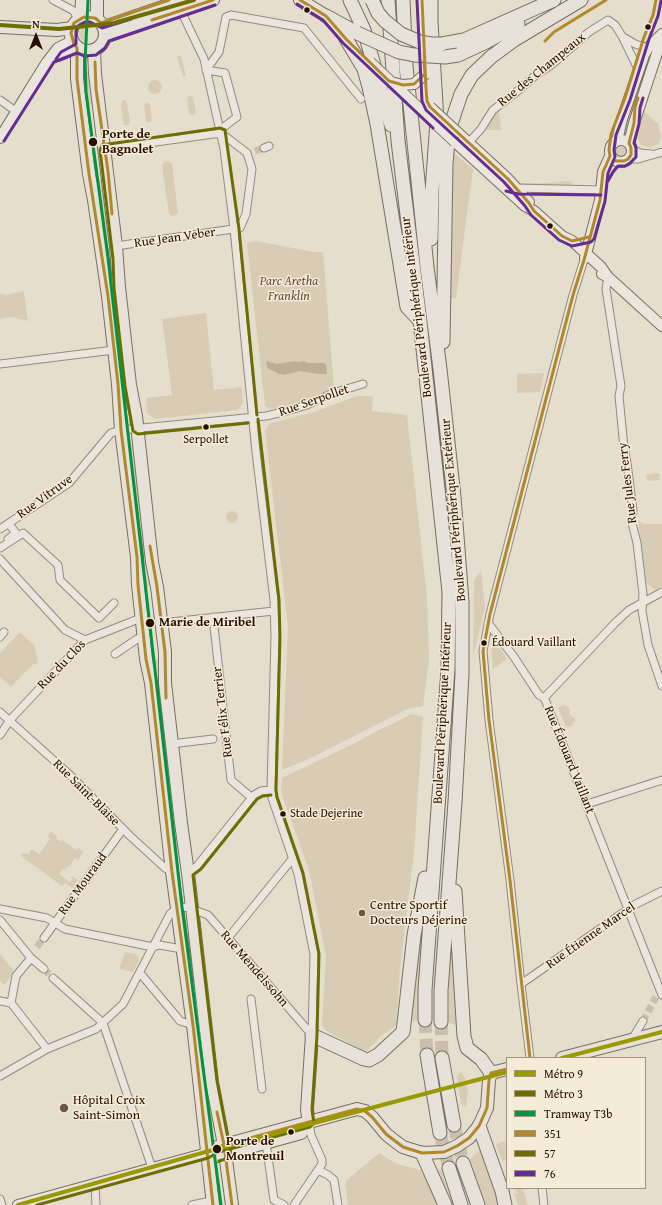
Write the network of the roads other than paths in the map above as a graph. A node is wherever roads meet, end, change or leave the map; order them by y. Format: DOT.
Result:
graph roads {
  1 [pos="53,0"];
  2 [pos="82,0"];
  3 [pos="97,0"];
  4 [pos="196,0"];
  5 [pos="213,0"];
  6 [pos="300,0"];
  7 [pos="350,0"];
  8 [pos="372,0"];
  9 [pos="388,0"];
  10 [pos="403,0"];
  11 [pos="422,0"];
  12 [pos="431,0"];
  13 [pos="554,0"];
  14 [pos="558,0"];
  15 [pos="581,0"];
  16 [pos="311,4"];
  17 [pos="182,5"];
  18 [pos="326,16"];
  19 [pos="77,22"];
  20 [pos="0,27"];
  21 [pos="102,27"];
  22 [pos="662,34"];
  23 [pos="352,36"];
  24 [pos="622,36"];
  25 [pos="75,44"];
  26 [pos="648,48"];
  27 [pos="94,50"];
  28 [pos="206,70"];
  29 [pos="639,72"];
  30 [pos="425,74"];
  31 [pos="389,81"];
  32 [pos="361,99"];
  33 [pos="0,100"];
  34 [pos="17,112"];
  35 [pos="221,131"];
  36 [pos="0,138"];
  37 [pos="457,140"];
  38 [pos="398,141"];
  39 [pos="617,141"];
  40 [pos="469,142"];
  41 [pos="630,146"];
  42 [pos="105,149"];
  43 [pos="254,151"];
  44 [pos="662,152"];
  45 [pos="247,153"];
  46 [pos="653,154"];
  47 [pos="613,158"];
  48 [pos="628,160"];
  49 [pos="501,184"];
  50 [pos="602,186"];
  51 [pos="518,189"];
  52 [pos="534,211"];
  53 [pos="234,229"];
  54 [pos="562,236"];
  55 [pos="589,237"];
  56 [pos="572,242"];
  57 [pos="116,246"];
  58 [pos="585,257"];
  59 [pos="427,267"];
  60 [pos="608,277"];
  61 [pos="420,321"];
  62 [pos="662,326"];
  63 [pos="114,350"];
  64 [pos="0,364"];
  65 [pos="440,369"];
  66 [pos="364,384"];
  67 [pos="253,417"];
  68 [pos="137,429"];
  69 [pos="121,430"];
  70 [pos="9,524"];
  71 [pos="0,529"];
  72 [pos="0,544"];
  73 [pos="0,548"];
  74 [pos="0,559"];
  75 [pos="662,592"];
  76 [pos="642,602"];
  77 [pos="114,603"];
  78 [pos="274,611"];
  79 [pos="213,617"];
  80 [pos="141,618"];
  81 [pos="161,622"];
  82 [pos="488,623"];
  83 [pos="144,636"];
  84 [pos="85,640"];
  85 [pos="115,654"];
  86 [pos="659,666"];
  87 [pos="662,686"];
  88 [pos="544,698"];
  89 [pos="0,712"];
  90 [pos="10,720"];
  91 [pos="0,735"];
  92 [pos="213,739"];
  93 [pos="171,744"];
  94 [pos="662,780"];
  95 [pos="271,790"];
  96 [pos="252,798"];
  97 [pos="455,802"];
  98 [pos="587,804"];
  99 [pos="436,828"];
  100 [pos="123,829"];
  101 [pos="293,858"];
  102 [pos="172,872"];
  103 [pos="188,872"];
  104 [pos="662,891"];
  105 [pos="0,909"];
  106 [pos="192,909"];
  107 [pos="628,910"];
  108 [pos="177,912"];
  109 [pos="0,920"];
  110 [pos="54,923"];
  111 [pos="44,938"];
  112 [pos="228,938"];
  113 [pos="153,947"];
  114 [pos="182,949"];
  115 [pos="30,956"];
  116 [pos="44,969"];
  117 [pos="140,973"];
  118 [pos="53,978"];
  119 [pos="520,984"];
  120 [pos="659,994"];
  121 [pos="251,999"];
  122 [pos="0,1001"];
  123 [pos="11,1003"];
  124 [pos="425,1020"];
  125 [pos="644,1021"];
  126 [pos="441,1022"];
  127 [pos="103,1023"];
  128 [pos="192,1025"];
  129 [pos="662,1032"];
  130 [pos="312,1035"];
  131 [pos="632,1040"];
  132 [pos="47,1049"];
  133 [pos="427,1055"];
  134 [pos="530,1057"];
  135 [pos="566,1057"];
  136 [pos="442,1058"];
  137 [pos="506,1070"];
  138 [pos="0,1076"];
  139 [pos="506,1077"];
  140 [pos="490,1079"];
  141 [pos="262,1088"];
  142 [pos="309,1122"];
  143 [pos="454,1125"];
  144 [pos="479,1126"];
  145 [pos="440,1133"];
  146 [pos="266,1143"];
  147 [pos="225,1149"];
  148 [pos="207,1153"];
  149 [pos="422,1153"];
  150 [pos="463,1163"];
  151 [pos="152,1168"];
  152 [pos="449,1168"];
  153 [pos="318,1170"];
  154 [pos="95,1184"];
  155 [pos="542,1189"];
  156 [pos="0,1199"];
  157 [pos="213,1204"];
  158 [pos="2,1205"];
  159 [pos="18,1205"];
  160 [pos="96,1205"];
  161 [pos="192,1205"];
  162 [pos="232,1205"];
  163 [pos="284,1205"];
  164 [pos="294,1205"];
  165 [pos="338,1205"];
  166 [pos="445,1205"];
  167 [pos="461,1205"];
  168 [pos="478,1205"];
  169 [pos="505,1205"];
  170 [pos="544,1205"];
  1 -- 19 [label="street"];
  2 -- 19 [label="main road"];
  3 -- 21 [label="main road"];
  4 -- 17 [label="main road"];
  5 -- 17 [label="main road"];
  6 -- 16 [label="main road"];
  7 -- 38 [label="highway"];
  8 -- 13 [label="highway, bridge"];
  9 -- 38 [label="highway, Boulevard Périphérique Intérieur"];
  10 -- 59 [label="highway, Boulevard Périphérique Extérieur"];
  11 -- 30 [label="main road"];
  12 -- 59 [label="highway"];
  14 -- 23 [label="highway, bridge"];
  15 -- 65 [label="highway"];
  16 -- 18 [label="main road"];
  17 -- 21 [label="main road"];
  17 -- 28 [label="street"];
  18 -- 23 [label="highway"];
  19 -- 20 [label="main road"];
  19 -- 21 [label="main road"];
  19 -- 25 [label="main road"];
  21 -- 27 [label="main road"];
  22 -- 26 [label="main road"];
  22 -- 41 [label="main road"];
  23 -- 31 [label="main road, bridge"];
  23 -- 61 [label="highway"];
  24 -- 26 [label="street, Rue des Champeaux"];
  24 -- 29 [label="street, Rue des Champeaux"];
  24 -- 40 [label="street, Rue des Champeaux"];
  25 -- 27 [label="main road"];
  25 -- 34 [label="main road"];
  25 -- 63 [label="main road"];
  26 -- 29 [label="main road"];
  27 -- 42 [label="main road"];
  28 -- 32 [label="street"];
  28 -- 35 [label="street"];
  28 -- 35 [label="street"];
  29 -- 39 [label="main road"];
  30 -- 31 [label="main road, bridge"];
  30 -- 37 [label="main road, bridge"];
  31 -- 37 [label="main road, bridge"];
  33 -- 34 [label="street"];
  34 -- 36 [label="main road"];
  35 -- 42 [label="street"];
  35 -- 45 [label="street"];
  35 -- 53 [label="street"];
  37 -- 40 [label="main road"];
  37 -- 49 [label="main road"];
  38 -- 61 [label="highway, Boulevard Périphérique Intérieur"];
  39 -- 41 [label="main road"];
  39 -- 47 [label="main road"];
  40 -- 51 [label="main road"];
  41 -- 46 [label="street"];
  41 -- 48 [label="main road"];
  42 -- 57 [label="main road"];
  43 -- 45 [label="street"];
  44 -- 46 [label="street"];
  45 -- 53 [label="street"];
  46 -- 48 [label="street"];
  47 -- 48 [label="main road"];
  47 -- 50 [label="main road"];
  49 -- 51 [label="street"];
  49 -- 52 [label="main road"];
  50 -- 51 [label="street"];
  50 -- 55 [label="main road"];
  51 -- 52 [label="main road"];
  52 -- 54 [label="main road"];
  53 -- 57 [label="street, Rue Jean Veber"];
  53 -- 67 [label="street"];
  54 -- 56 [label="main road"];
  54 -- 58 [label="main road"];
  55 -- 56 [label="main road"];
  55 -- 58 [label="main road"];
  56 -- 58 [label="main road"];
  57 -- 68 [label="main road"];
  58 -- 60 [label="main road"];
  58 -- 82 [label="street"];
  59 -- 65 [label="highway, Boulevard Périphérique Extérieur"];
  60 -- 62 [label="main road"];
  60 -- 76 [label="street, Rue Jules Ferry"];
  61 -- 99 [label="highway, Boulevard Périphérique Intérieur"];
  63 -- 64 [label="street"];
  63 -- 69 [label="main road"];
  65 -- 97 [label="highway, Boulevard Périphérique Extérieur"];
  66 -- 67 [label="street, Rue Serpollet"];
  67 -- 68 [label="street, Rue Serpollet"];
  67 -- 78 [label="street"];
  68 -- 69 [label="street, Rue Serpollet"];
  68 -- 81 [label="main road"];
  69 -- 70 [label="street, Rue Vitruve"];
  69 -- 80 [label="main road"];
  70 -- 71 [label="street, Rue Vitruve"];
  70 -- 72 [label="street"];
  73 -- 77 [label="street"];
  74 -- 84 [label="street"];
  75 -- 76 [label="street"];
  76 -- 86 [label="street, Rue Jules Ferry"];
  76 -- 88 [label="street"];
  78 -- 79 [label="street"];
  78 -- 95 [label="street"];
  79 -- 81 [label="street"];
  79 -- 96 [label="street, Rue Félix Terrier"];
  80 -- 83 [label="main road"];
  80 -- 84 [label="street, Rue du Clos"];
  81 -- 93 [label="main road"];
  82 -- 88 [label="street, Rue Édouard Vaillant"];
  82 -- 119 [label="street"];
  83 -- 85 [label="street"];
  83 -- 102 [label="main road"];
  84 -- 90 [label="street, Rue du Clos"];
  86 -- 87 [label="street, Rue Jules Ferry"];
  88 -- 98 [label="street, Rue Édouard Vaillant"];
  89 -- 90 [label="street, Rue Saint-Blaise"];
  90 -- 91 [label="street, Rue du Clos"];
  90 -- 100 [label="street, Rue Saint-Blaise"];
  92 -- 93 [label="street"];
  93 -- 103 [label="main road"];
  94 -- 98 [label="street"];
  95 -- 96 [label="street"];
  95 -- 101 [label="street"];
  96 -- 103 [label="street"];
  97 -- 126 [label="highway, Boulevard Périphérique Extérieur"];
  97 -- 140 [label="highway"];
  98 -- 107 [label="street, Rue Édouard Vaillant"];
  99 -- 124 [label="highway, Boulevard Périphérique Intérieur"];
  99 -- 130 [label="highway"];
  100 -- 102 [label="street, Rue Saint-Blaise"];
  100 -- 110 [label="street, Rue Mouraud"];
  101 -- 112 [label="street"];
  101 -- 130 [label="street"];
  102 -- 108 [label="main road"];
  103 -- 106 [label="main road"];
  104 -- 107 [label="street, Rue Étienne Marcel"];
  105 -- 110 [label="street"];
  106 -- 108 [label="street"];
  106 -- 112 [label="street, Rue Mendelssohn"];
  106 -- 147 [label="main road"];
  107 -- 119 [label="street, Rue Étienne Marcel"];
  107 -- 120 [label="street, Rue Édouard Vaillant"];
  108 -- 113 [label="street"];
  108 -- 114 [label="main road"];
  109 -- 115 [label="street"];
  110 -- 111 [label="street, Rue Mouraud"];
  110 -- 113 [label="street"];
  112 -- 130 [label="street, Rue Mendelssohn"];
  113 -- 114 [label="street"];
  113 -- 117 [label="street"];
  114 -- 128 [label="main road"];
  115 -- 116 [label="street"];
  115 -- 123 [label="street"];
  117 -- 127 [label="street"];
  117 -- 128 [label="street"];
  118 -- 127 [label="street"];
  119 -- 134 [label="street"];
  121 -- 141 [label="street"];
  122 -- 123 [label="street"];
  123 -- 132 [label="street"];
  125 -- 131 [label="street"];
  127 -- 132 [label="street"];
  127 -- 151 [label="street"];
  128 -- 148 [label="main road"];
  129 -- 131 [label="main road"];
  130 -- 142 [label="main road"];
  131 -- 135 [label="main road"];
  132 -- 138 [label="street"];
  133 -- 145 [label="highway"];
  136 -- 143 [label="highway"];
  137 -- 140 [label="main road"];
  139 -- 140 [label="main road"];
  140 -- 144 [label="main road"];
  142 -- 146 [label="main road"];
  142 -- 147 [label="main road"];
  142 -- 149 [label="main road"];
  142 -- 153 [label="street"];
  144 -- 149 [label="main road"];
  144 -- 169 [label="highway"];
  146 -- 147 [label="main road"];
  146 -- 163 [label="street"];
  147 -- 148 [label="main road"];
  147 -- 162 [label="main road"];
  148 -- 151 [label="main road"];
  148 -- 157 [label="main road"];
  149 -- 166 [label="highway"];
  150 -- 168 [label="highway"];
  151 -- 154 [label="main road"];
  152 -- 167 [label="highway"];
  153 -- 164 [label="street"];
  153 -- 165 [label="street"];
  154 -- 159 [label="main road"];
  154 -- 160 [label="street"];
  155 -- 170 [label="street"];
  156 -- 158 [label="street"];
  157 -- 161 [label="street"];
}
